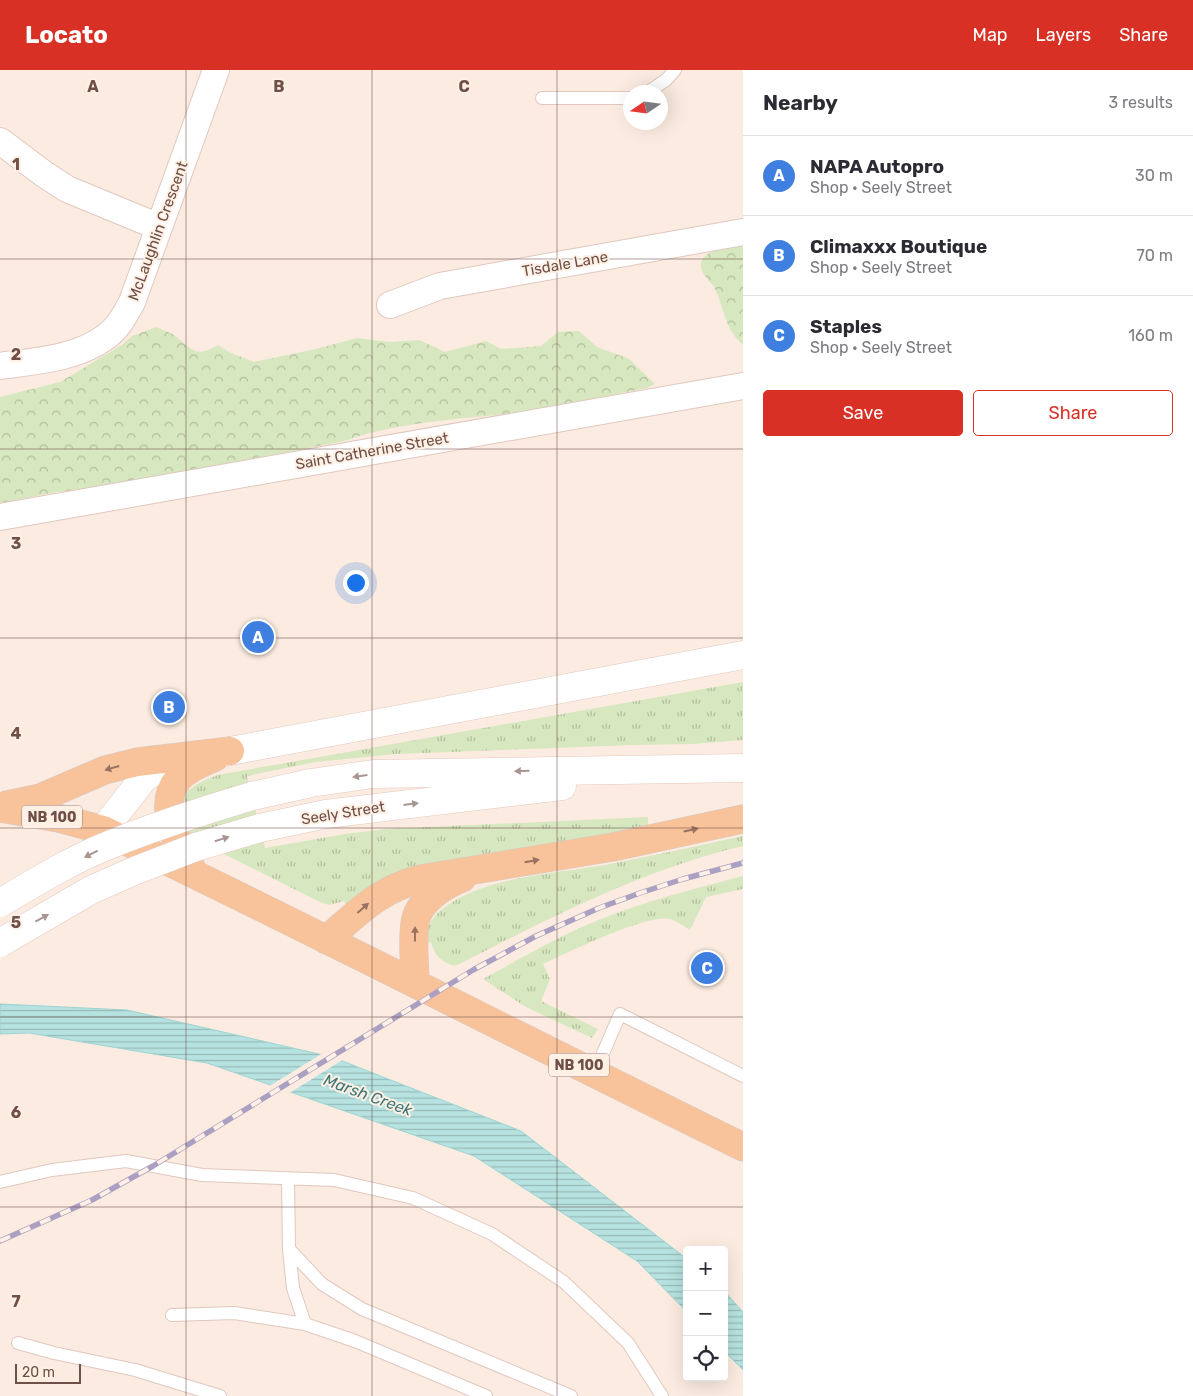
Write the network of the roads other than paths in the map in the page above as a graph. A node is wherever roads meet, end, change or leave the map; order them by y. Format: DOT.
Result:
graph roads {
  1 [pos="216,70"];
  2 [pos="675,70"];
  3 [pos="658,85"];
  4 [pos="542,98"];
  5 [pos="623,98"];
  6 [pos="0,141"];
  7 [pos="159,228"];
  8 [pos="743,232"];
  9 [pos="390,305"];
  10 [pos="0,366"];
  11 [pos="743,386"];
  12 [pos="0,517"];
  13 [pos="743,655"];
  14 [pos="230,751"];
  15 [pos="743,768"];
  16 [pos="711,769"];
  17 [pos="0,807"];
  18 [pos="743,819"];
  19 [pos="103,830"];
  20 [pos="484,869"];
  21 [pos="196,876"];
  22 [pos="0,903"];
  23 [pos="326,940"];
  24 [pos="0,944"];
  25 [pos="415,983"];
  26 [pos="594,1074"];
  27 [pos="743,1076"];
  28 [pos="743,1147"];
  29 [pos="288,1178"];
  30 [pos="0,1182"];
  31 [pos="289,1249"];
  32 [pos="172,1315"];
  33 [pos="305,1324"];
  34 [pos="18,1343"];
  35 [pos="220,1396"];
  36 [pos="486,1396"];
  37 [pos="571,1396"];
  38 [pos="662,1396"];
  1 -- 7 [label="street, McLaughlin Crescent"];
  2 -- 3 [label="lane"];
  4 -- 5 [label="lane"];
  6 -- 7 [label="street"];
  7 -- 10 [label="street, McLaughlin Crescent"];
  8 -- 9 [label="street, Tisdale Lane"];
  11 -- 12 [label="street, Saint Catherine Street"];
  13 -- 14 [label="main road"];
  14 -- 17 [label="main road, one-way"];
  14 -- 19 [label="main road"];
  14 -- 21 [label="main road"];
  15 -- 16 [label="main road, Seely Street"];
  16 -- 22 [label="main road, Seely Street, one-way, bridge"];
  24 -- 16 [label="main road, Seely Street, one-way, bridge"];
  17 -- 19 [label="main road, NB 100"];
  20 -- 18 [label="main road, one-way"];
  19 -- 21 [label="main road, NB 100"];
  23 -- 20 [label="main road, one-way"];
  25 -- 20 [label="main road, one-way"];
  21 -- 23 [label="main road, NB 100"];
  23 -- 25 [label="main road, NB 100"];
  25 -- 26 [label="main road, NB 100"];
  26 -- 27 [label="lane"];
  26 -- 28 [label="main road, NB 100"];
  29 -- 30 [label="lane"];
  29 -- 31 [label="lane"];
  29 -- 38 [label="lane"];
  31 -- 33 [label="lane"];
  31 -- 37 [label="lane"];
  32 -- 33 [label="lane"];
  33 -- 36 [label="lane"];
  34 -- 35 [label="lane"];
}
